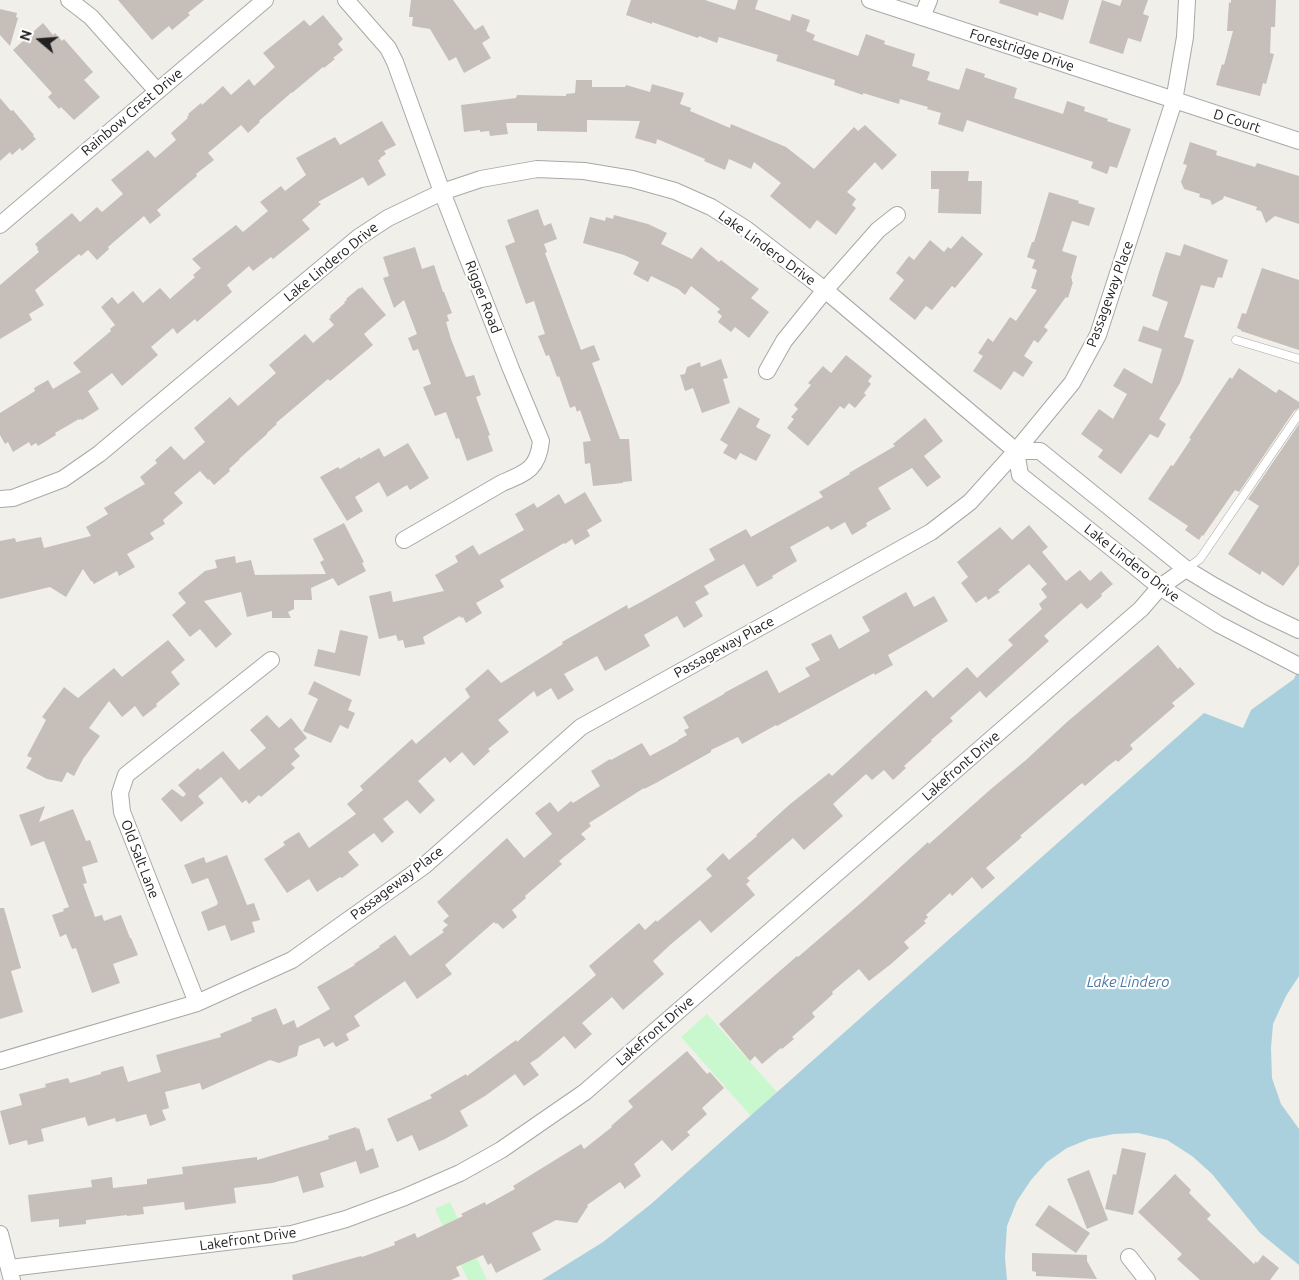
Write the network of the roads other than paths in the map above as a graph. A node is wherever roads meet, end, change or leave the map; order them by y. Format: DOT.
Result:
graph roads {
  1 [pos="69,0"];
  2 [pos="265,0"];
  3 [pos="346,0"];
  4 [pos="870,0"];
  5 [pos="930,0"];
  6 [pos="1187,0"];
  7 [pos="922,17"];
  8 [pos="157,91"];
  9 [pos="1174,101"];
  10 [pos="1299,141"];
  11 [pos="442,192"];
  12 [pos="897,215"];
  13 [pos="0,225"];
  14 [pos="824,290"];
  15 [pos="1236,340"];
  16 [pos="1299,359"];
  17 [pos="767,371"];
  18 [pos="1299,414"];
  19 [pos="1016,452"];
  20 [pos="0,499"];
  21 [pos="404,540"];
  22 [pos="1186,569"];
  23 [pos="1160,588"];
  24 [pos="1299,630"];
  25 [pos="272,660"];
  26 [pos="1298,666"];
  27 [pos="197,1004"];
  28 [pos="0,1060"];
  29 [pos="0,1234"];
  30 [pos="1129,1257"];
  31 [pos="11,1274"];
  32 [pos="1146,1280"];
  1 -- 8 [label="street"];
  2 -- 8 [label="street, Rainbow Crest Drive"];
  3 -- 11 [label="street, Rigger Road"];
  4 -- 7 [label="street, Forestridge Drive"];
  5 -- 7 [label="street"];
  6 -- 9 [label="street, Passageway Place"];
  7 -- 9 [label="street, Forestridge Drive"];
  8 -- 13 [label="street, Rainbow Crest Drive"];
  9 -- 10 [label="street, D Court"];
  9 -- 19 [label="street, Passageway Place"];
  11 -- 14 [label="street, Lake Lindero Drive"];
  11 -- 20 [label="street, Lake Lindero Drive"];
  11 -- 21 [label="street, Rigger Road"];
  12 -- 14 [label="street"];
  14 -- 17 [label="street"];
  14 -- 19 [label="street, Lake Lindero Drive"];
  15 -- 16 [label="lane"];
  18 -- 22 [label="lane"];
  19 -- 22 [label="street, Lake Lindero Drive"];
  19 -- 23 [label="street, Lake Lindero Drive"];
  19 -- 27 [label="street, Passageway Place"];
  22 -- 23 [label="street, Lakefront Drive"];
  22 -- 24 [label="street, Lake Lindero Drive"];
  23 -- 26 [label="street, Lake Lindero Drive"];
  23 -- 31 [label="street, Lakefront Drive"];
  25 -- 27 [label="street, Old Salt Lane"];
  27 -- 28 [label="street, Passageway Place"];
  29 -- 31 [label="street"];
  30 -- 32 [label="street"];
}
